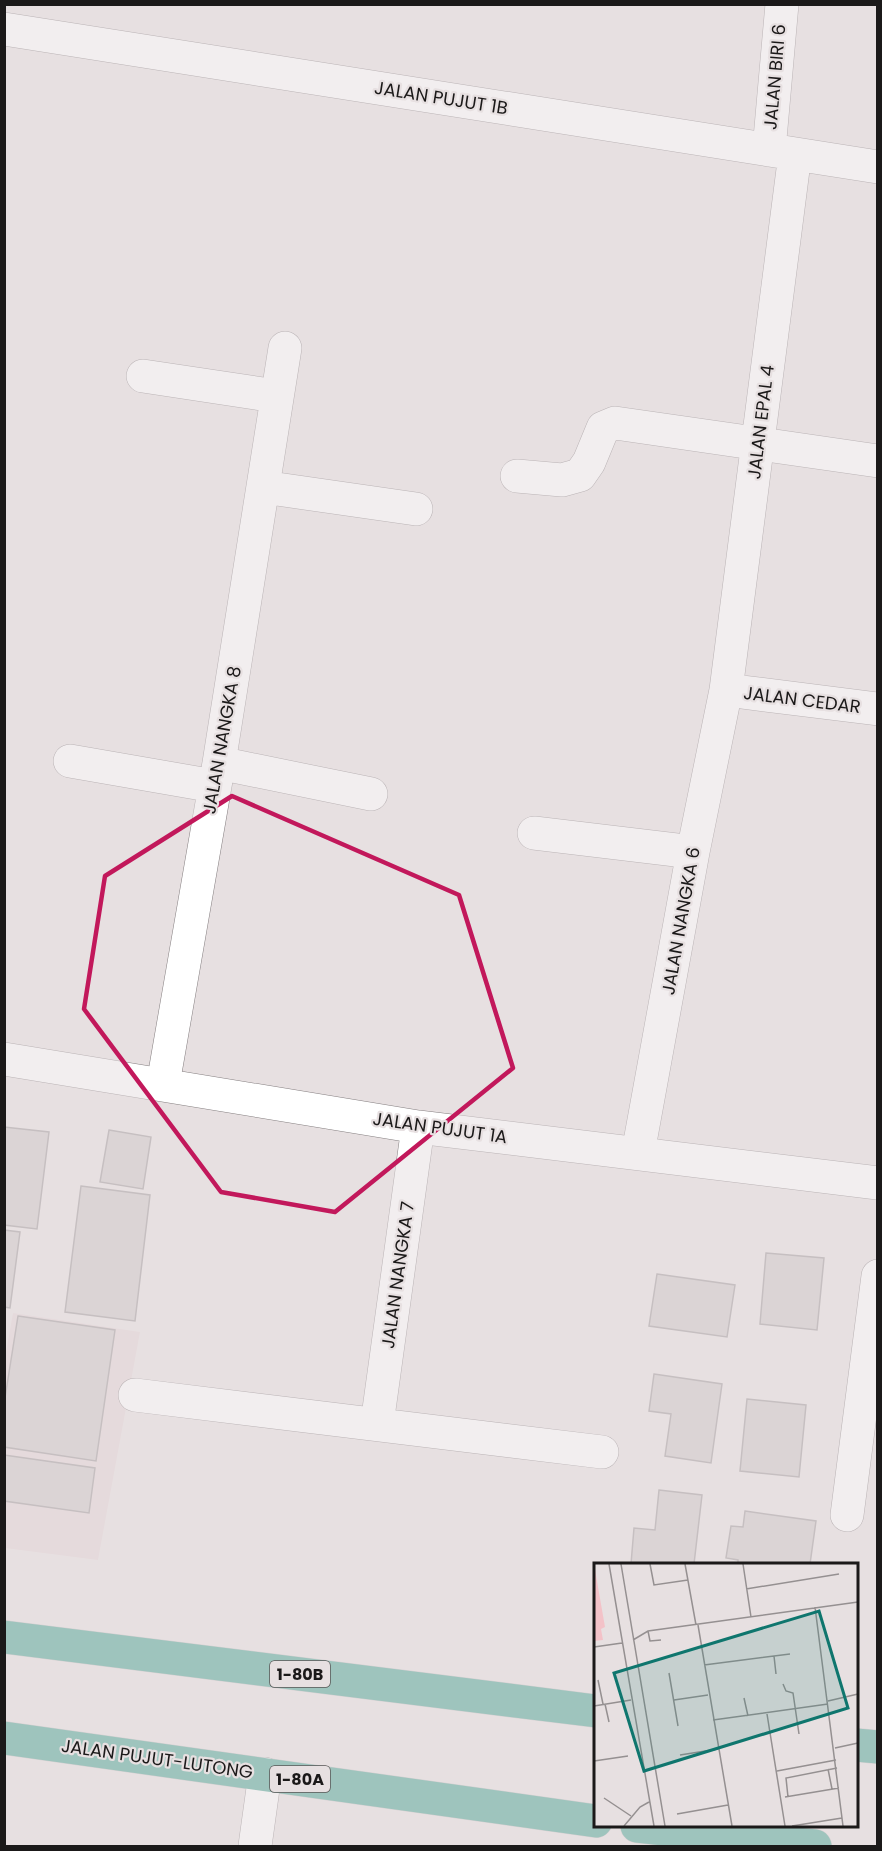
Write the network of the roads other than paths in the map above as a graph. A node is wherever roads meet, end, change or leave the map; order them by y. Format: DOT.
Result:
graph roads {
  1 [pos="782,4"];
  2 [pos="4,30"];
  3 [pos="782,152"];
  4 [pos="878,167"];
  5 [pos="285,348"];
  6 [pos="143,376"];
  7 [pos="276,396"];
  8 [pos="759,444"];
  9 [pos="878,461"];
  10 [pos="517,476"];
  11 [pos="263,487"];
  12 [pos="416,508"];
  13 [pos="726,690"];
  14 [pos="878,709"];
  15 [pos="70,761"];
  16 [pos="217,774"];
  17 [pos="371,794"];
  18 [pos="534,833"];
  19 [pos="693,852"];
  20 [pos="4,1059"];
  21 [pos="163,1084"];
  22 [pos="418,1126"];
  23 [pos="638,1153"];
  24 [pos="878,1183"];
  25 [pos="878,1276"];
  26 [pos="135,1395"];
  27 [pos="377,1424"];
  28 [pos="602,1452"];
  29 [pos="847,1515"];
  30 [pos="4,1636"];
  31 [pos="594,1711"];
  32 [pos="4,1738"];
  33 [pos="858,1745"];
  34 [pos="878,1747"];
  35 [pos="265,1774"];
  36 [pos="594,1821"];
  37 [pos="646,1827"];
  38 [pos="255,1846"];
  39 [pos="815,1846"];
  1 -- 3 [label="street, JALAN BIRI 6"];
  2 -- 3 [label="street, JALAN PUJUT 1B"];
  3 -- 4 [label="street, JALAN PUJUT 1B"];
  3 -- 8 [label="street, JALAN EPAL 4"];
  5 -- 7 [label="street, JALAN NANGKA 8"];
  6 -- 7 [label="street"];
  7 -- 11 [label="street, JALAN NANGKA 8"];
  8 -- 9 [label="street"];
  8 -- 10 [label="street"];
  8 -- 13 [label="street, JALAN EPAL 4"];
  11 -- 12 [label="street"];
  11 -- 16 [label="street, JALAN NANGKA 8"];
  13 -- 14 [label="street, JALAN CEDAR"];
  13 -- 19 [label="street, JALAN NANGKA 6"];
  15 -- 16 [label="street"];
  16 -- 17 [label="street"];
  16 -- 21 [label="street, JALAN NANGKA 8"];
  18 -- 19 [label="street"];
  19 -- 23 [label="street, JALAN NANGKA 6"];
  20 -- 21 [label="street, JALAN PUJUT 1A"];
  21 -- 22 [label="street, JALAN PUJUT 1A"];
  22 -- 23 [label="street, JALAN PUJUT 1A"];
  22 -- 27 [label="street, JALAN NANGKA 7"];
  23 -- 24 [label="street, JALAN PUJUT 1A"];
  25 -- 29 [label="street"];
  26 -- 27 [label="street"];
  27 -- 28 [label="street"];
  30 -- 31 [label="highway, 1-80B"];
  32 -- 35 [label="highway, JALAN PUJUT-LUTONG / 1-80A"];
  33 -- 34 [label="highway"];
  35 -- 36 [label="highway, JALAN PUJUT-LUTONG / 1-80A"];
  35 -- 38 [label="street"];
  37 -- 39 [label="highway"];
}
